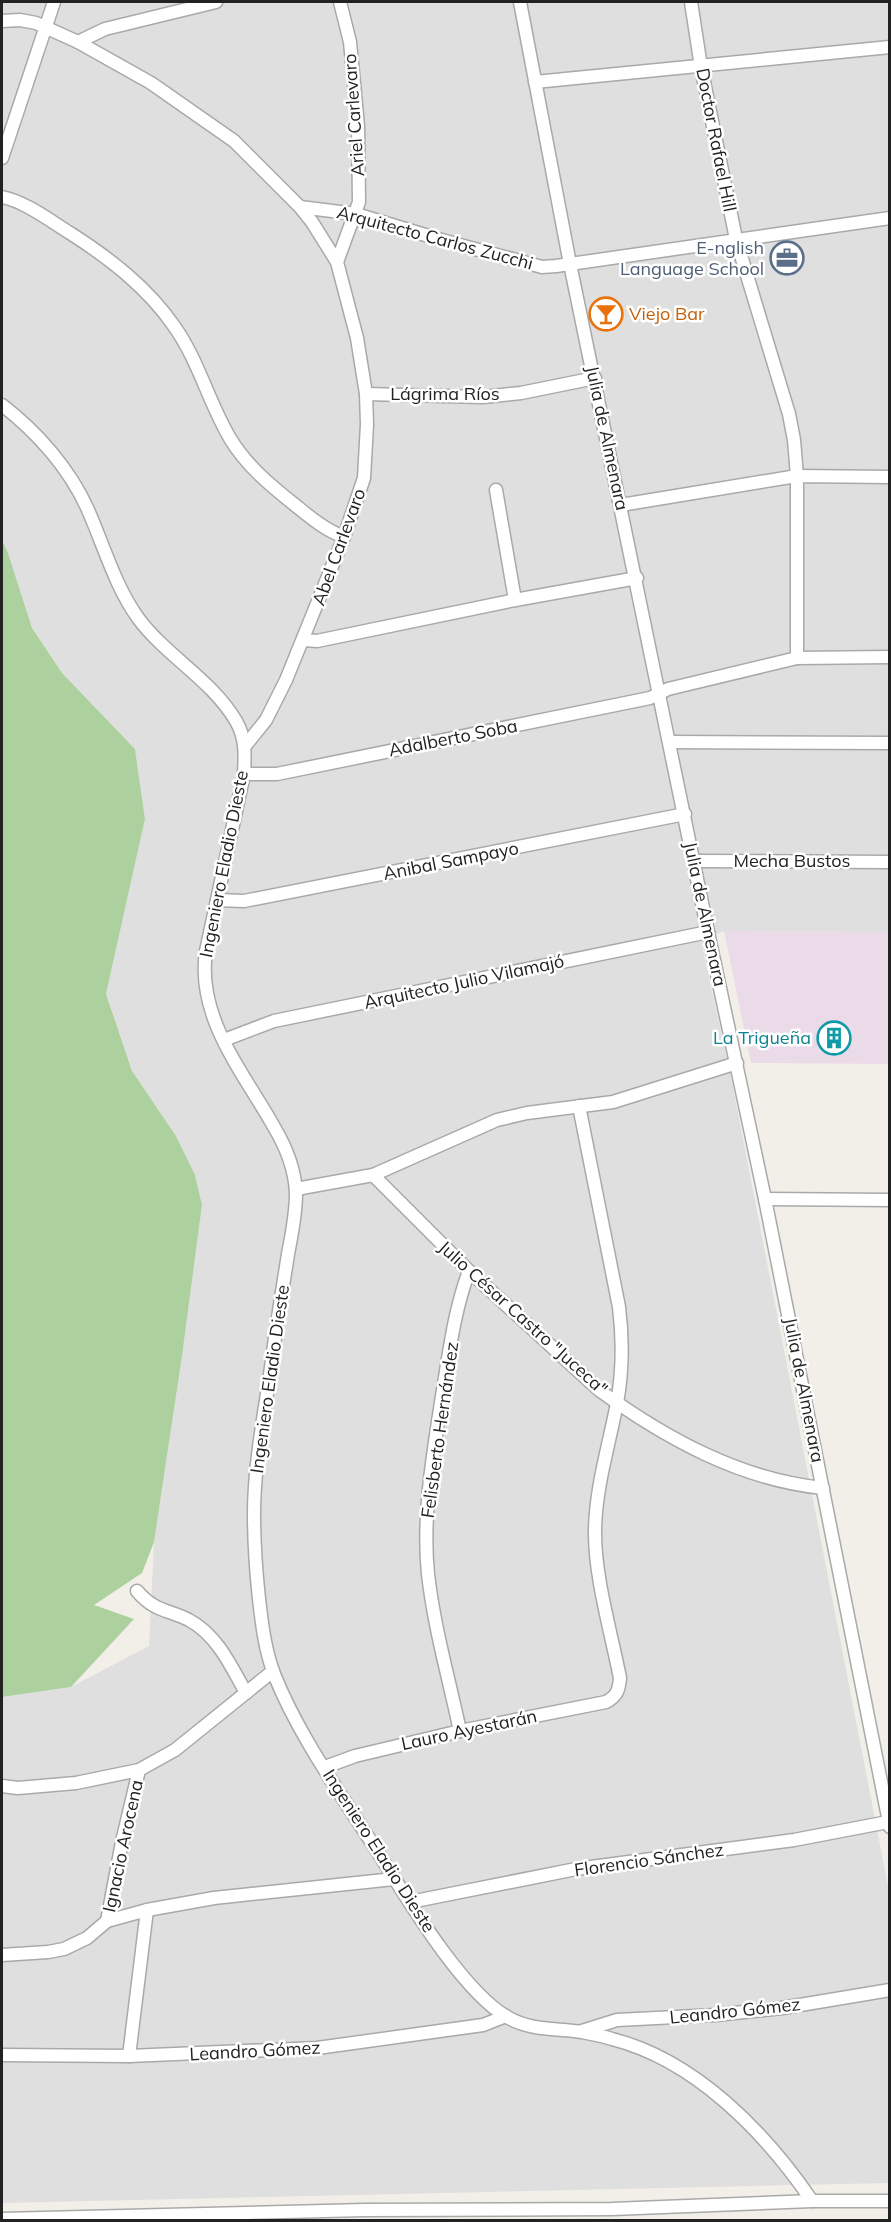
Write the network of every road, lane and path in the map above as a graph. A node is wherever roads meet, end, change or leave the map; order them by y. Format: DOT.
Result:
graph roads {
  1 [pos="54,2"];
  2 [pos="216,2"];
  3 [pos="340,2"];
  4 [pos="520,2"];
  5 [pos="691,2"];
  6 [pos="2,21"];
  7 [pos="46,27"];
  8 [pos="78,42"];
  9 [pos="890,47"];
  10 [pos="701,67"];
  11 [pos="535,82"];
  12 [pos="2,158"];
  13 [pos="2,197"];
  14 [pos="300,207"];
  15 [pos="356,214"];
  16 [pos="890,218"];
  17 [pos="736,239"];
  18 [pos="337,262"];
  19 [pos="570,264"];
  20 [pos="595,378"];
  21 [pos="366,394"];
  22 [pos="2,405"];
  23 [pos="797,477"];
  24 [pos="890,477"];
  25 [pos="496,490"];
  26 [pos="621,505"];
  27 [pos="344,537"];
  28 [pos="636,578"];
  29 [pos="515,600"];
  30 [pos="304,640"];
  31 [pos="890,657"];
  32 [pos="797,658"];
  33 [pos="660,693"];
  34 [pos="670,742"];
  35 [pos="890,743"];
  36 [pos="245,746"];
  37 [pos="244,774"];
  38 [pos="685,814"];
  39 [pos="694,861"];
  40 [pos="890,861"];
  41 [pos="217,900"];
  42 [pos="708,932"];
  43 [pos="224,1040"];
  44 [pos="737,1063"];
  45 [pos="579,1106"];
  46 [pos="373,1175"];
  47 [pos="296,1189"];
  48 [pos="765,1199"];
  49 [pos="890,1200"];
  50 [pos="469,1271"];
  51 [pos="617,1403"];
  52 [pos="823,1488"];
  53 [pos="137,1591"];
  54 [pos="273,1671"];
  55 [pos="246,1693"];
  56 [pos="460,1731"];
  57 [pos="325,1767"];
  58 [pos="139,1770"];
  59 [pos="2,1786"];
  60 [pos="889,1825"];
  61 [pos="394,1879"];
  62 [pos="410,1902"];
  63 [pos="147,1910"];
  64 [pos="107,1921"];
  65 [pos="2,1954"];
  66 [pos="890,1990"];
  67 [pos="506,2016"];
  68 [pos="581,2032"];
  69 [pos="2,2055"];
  70 [pos="129,2056"];
  71 [pos="890,2200"];
  72 [pos="812,2201"];
  73 [pos="2,2219"];
  1 -- 7 [label="street"];
  2 -- 8 [label="street"];
  3 -- 15 [label="street, Ariel Carlevaro"];
  4 -- 11 [label="street, Julia de Almenara"];
  5 -- 10 [label="street, Doctor Rafael Hill"];
  6 -- 7 [label="street, Arquitecto Carlos Zucchi"];
  7 -- 8 [label="street, Arquitecto Carlos Zucchi"];
  7 -- 12 [label="street"];
  8 -- 14 [label="street, Arquitecto Carlos Zucchi"];
  9 -- 10 [label="street"];
  10 -- 11 [label="street"];
  10 -- 17 [label="street, Doctor Rafael Hill"];
  11 -- 19 [label="street, Julia de Almenara"];
  13 -- 27 [label="street"];
  14 -- 15 [label="street, Arquitecto Carlos Zucchi"];
  14 -- 18 [label="street, Arquitecto Carlos Zucchi"];
  15 -- 18 [label="street, Ariel Carlevaro"];
  15 -- 19 [label="street, Arquitecto Carlos Zucchi"];
  16 -- 17 [label="street, Arquitecto Carlos Zucchi"];
  17 -- 19 [label="street, Arquitecto Carlos Zucchi"];
  17 -- 23 [label="street, Doctor Rafael Hill"];
  18 -- 21 [label="street, Abel Carlevaro"];
  19 -- 20 [label="street, Julia de Almenara"];
  20 -- 21 [label="street, Lágrima Ríos"];
  20 -- 26 [label="street, Julia de Almenara"];
  21 -- 27 [label="street, Abel Carlevaro"];
  22 -- 36 [label="street, Ingeniero Eladio Dieste"];
  23 -- 24 [label="street"];
  23 -- 26 [label="street"];
  23 -- 32 [label="street, Doctor Rafael Hill"];
  25 -- 29 [label="street"];
  26 -- 28 [label="street, Julia de Almenara"];
  27 -- 30 [label="street, Abel Carlevaro"];
  28 -- 29 [label="street"];
  28 -- 33 [label="street, Julia de Almenara"];
  29 -- 30 [label="street"];
  30 -- 36 [label="street, Abel Carlevaro"];
  31 -- 32 [label="street, Adalberto Soba"];
  32 -- 33 [label="street, Adalberto Soba"];
  33 -- 34 [label="street, Julia de Almenara"];
  33 -- 37 [label="street, Adalberto Soba"];
  34 -- 35 [label="street"];
  34 -- 38 [label="street, Julia de Almenara"];
  36 -- 37 [label="street, Ingeniero Eladio Dieste"];
  37 -- 41 [label="street, Ingeniero Eladio Dieste"];
  38 -- 39 [label="street, Julia de Almenara"];
  38 -- 41 [label="street, Anibal Sampayo"];
  39 -- 40 [label="street, Mecha Bustos"];
  39 -- 42 [label="street, Julia de Almenara"];
  41 -- 43 [label="street, Ingeniero Eladio Dieste"];
  42 -- 43 [label="street, Arquitecto Julio Vilamajó"];
  42 -- 44 [label="street, Julia de Almenara"];
  43 -- 47 [label="street, Ingeniero Eladio Dieste"];
  44 -- 45 [label="street"];
  44 -- 48 [label="street, Julia de Almenara"];
  45 -- 46 [label="street"];
  45 -- 51 [label="street"];
  46 -- 47 [label="street"];
  46 -- 50 [label="street, Julio César Castro \"Juceca\""];
  47 -- 54 [label="street, Ingeniero Eladio Dieste"];
  48 -- 49 [label="street"];
  48 -- 52 [label="street, Julia de Almenara"];
  50 -- 51 [label="street, Julio César Castro \"Juceca\""];
  50 -- 56 [label="street, Felisberto Hernández"];
  51 -- 52 [label="street, Julio César Castro \"Juceca\""];
  51 -- 56 [label="street, Lauro Ayestarán"];
  52 -- 60 [label="street, Julia de Almenara"];
  53 -- 55 [label="street"];
  54 -- 55 [label="street"];
  54 -- 57 [label="street, Ingeniero Eladio Dieste"];
  55 -- 58 [label="street"];
  56 -- 57 [label="street, Lauro Ayestarán"];
  57 -- 61 [label="street, Ingeniero Eladio Dieste"];
  58 -- 59 [label="street"];
  58 -- 64 [label="street, Ignacio Arocena"];
  60 -- 62 [label="street, Florencio Sánchez"];
  61 -- 62 [label="street, Ingeniero Eladio Dieste"];
  61 -- 63 [label="street"];
  62 -- 67 [label="street, Ingeniero Eladio Dieste"];
  63 -- 64 [label="street"];
  63 -- 70 [label="street, Ignacio Arocena"];
  64 -- 65 [label="street"];
  66 -- 68 [label="street, Leandro Gómez"];
  67 -- 68 [label="street, Ingeniero Eladio Dieste"];
  67 -- 70 [label="street, Leandro Gómez"];
  68 -- 72 [label="street, Ingeniero Eladio Dieste"];
  69 -- 70 [label="street, Leandro Gómez"];
  71 -- 72 [label="street"];
  72 -- 73 [label="street"];
}
